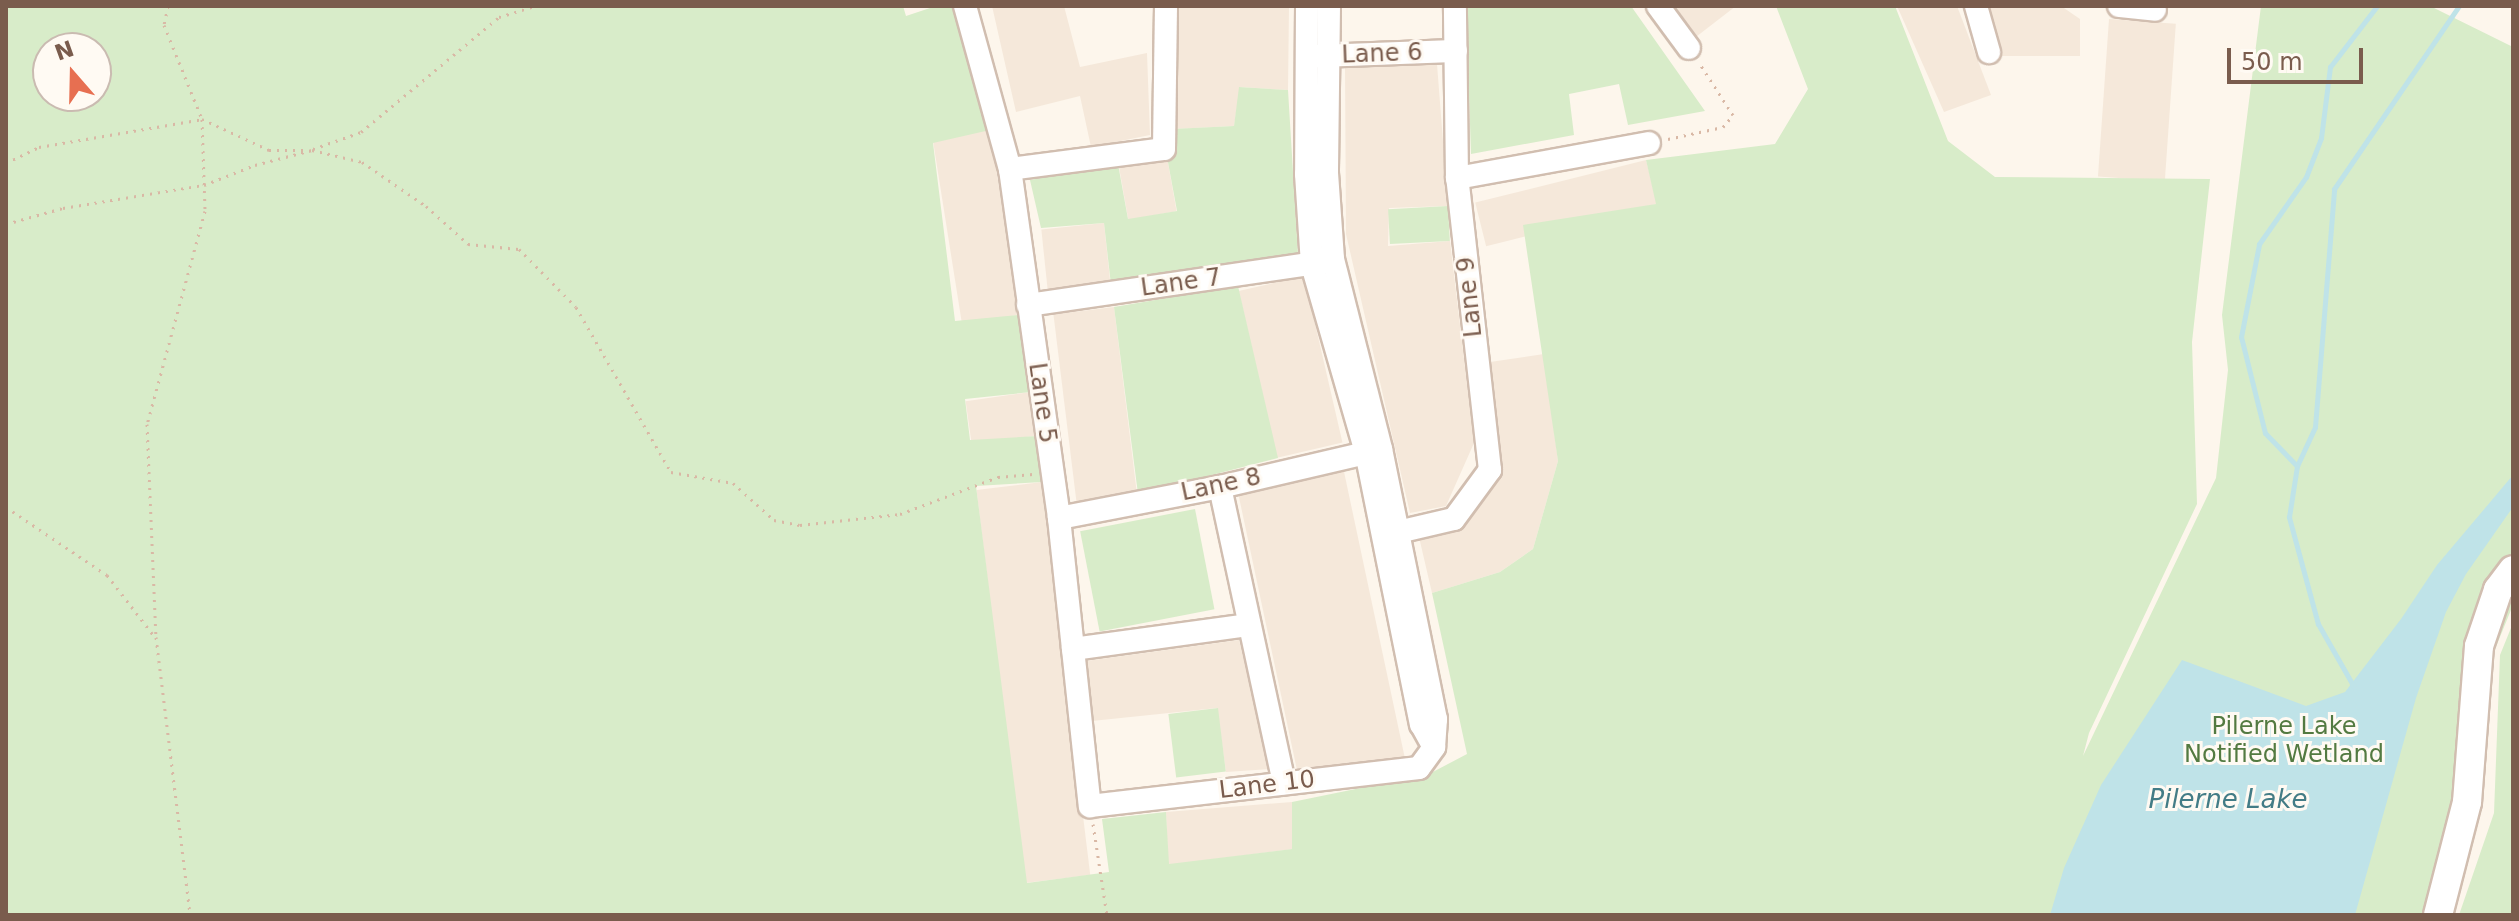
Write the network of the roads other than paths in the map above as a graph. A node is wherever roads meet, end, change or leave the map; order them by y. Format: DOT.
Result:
graph roads {
  1 [pos="965,6"];
  2 [pos="1166,6"];
  3 [pos="1307,6"];
  4 [pos="1329,6"];
  5 [pos="1455,6"];
  6 [pos="1658,6"];
  7 [pos="1976,6"];
  8 [pos="2119,6"];
  9 [pos="2155,10"];
  10 [pos="1689,48"];
  11 [pos="1456,51"];
  12 [pos="1989,52"];
  13 [pos="1319,56"];
  14 [pos="1649,143"];
  15 [pos="1010,169"];
  16 [pos="1457,178"];
  17 [pos="1322,262"];
  18 [pos="1028,305"];
  19 [pos="1374,450"];
  20 [pos="1220,487"];
  21 [pos="1059,518"];
  22 [pos="1398,532"];
  23 [pos="2513,570"];
  24 [pos="1249,625"];
  25 [pos="1073,649"];
  26 [pos="1434,747"];
  27 [pos="1284,783"];
  28 [pos="1090,806"];
  29 [pos="2438,915"];
  1 -- 15 [label="street, Lane 5"];
  2 -- 15 [label="street"];
  3 -- 13 [label="street"];
  4 -- 13 [label="street"];
  5 -- 11 [label="street, Lane 9"];
  6 -- 10 [label="street"];
  7 -- 12 [label="street"];
  8 -- 9 [label="street"];
  11 -- 13 [label="street, Lane 6"];
  11 -- 16 [label="street, Lane 9"];
  13 -- 17 [label="street"];
  14 -- 16 [label="street"];
  15 -- 18 [label="street, Lane 5"];
  16 -- 22 [label="street, Lane 9"];
  17 -- 18 [label="street, Lane 7"];
  17 -- 19 [label="street"];
  18 -- 21 [label="street, Lane 5"];
  19 -- 20 [label="street, Lane 8"];
  19 -- 22 [label="street"];
  19 -- 26 [label="street"];
  20 -- 21 [label="street, Lane 8"];
  20 -- 24 [label="street"];
  21 -- 25 [label="street, Lane 5"];
  22 -- 26 [label="street"];
  23 -- 29 [label="street"];
  24 -- 25 [label="street"];
  24 -- 27 [label="street"];
  25 -- 28 [label="street, Lane 5"];
  26 -- 27 [label="street, Lane 10"];
  27 -- 28 [label="street, Lane 10"];
}
